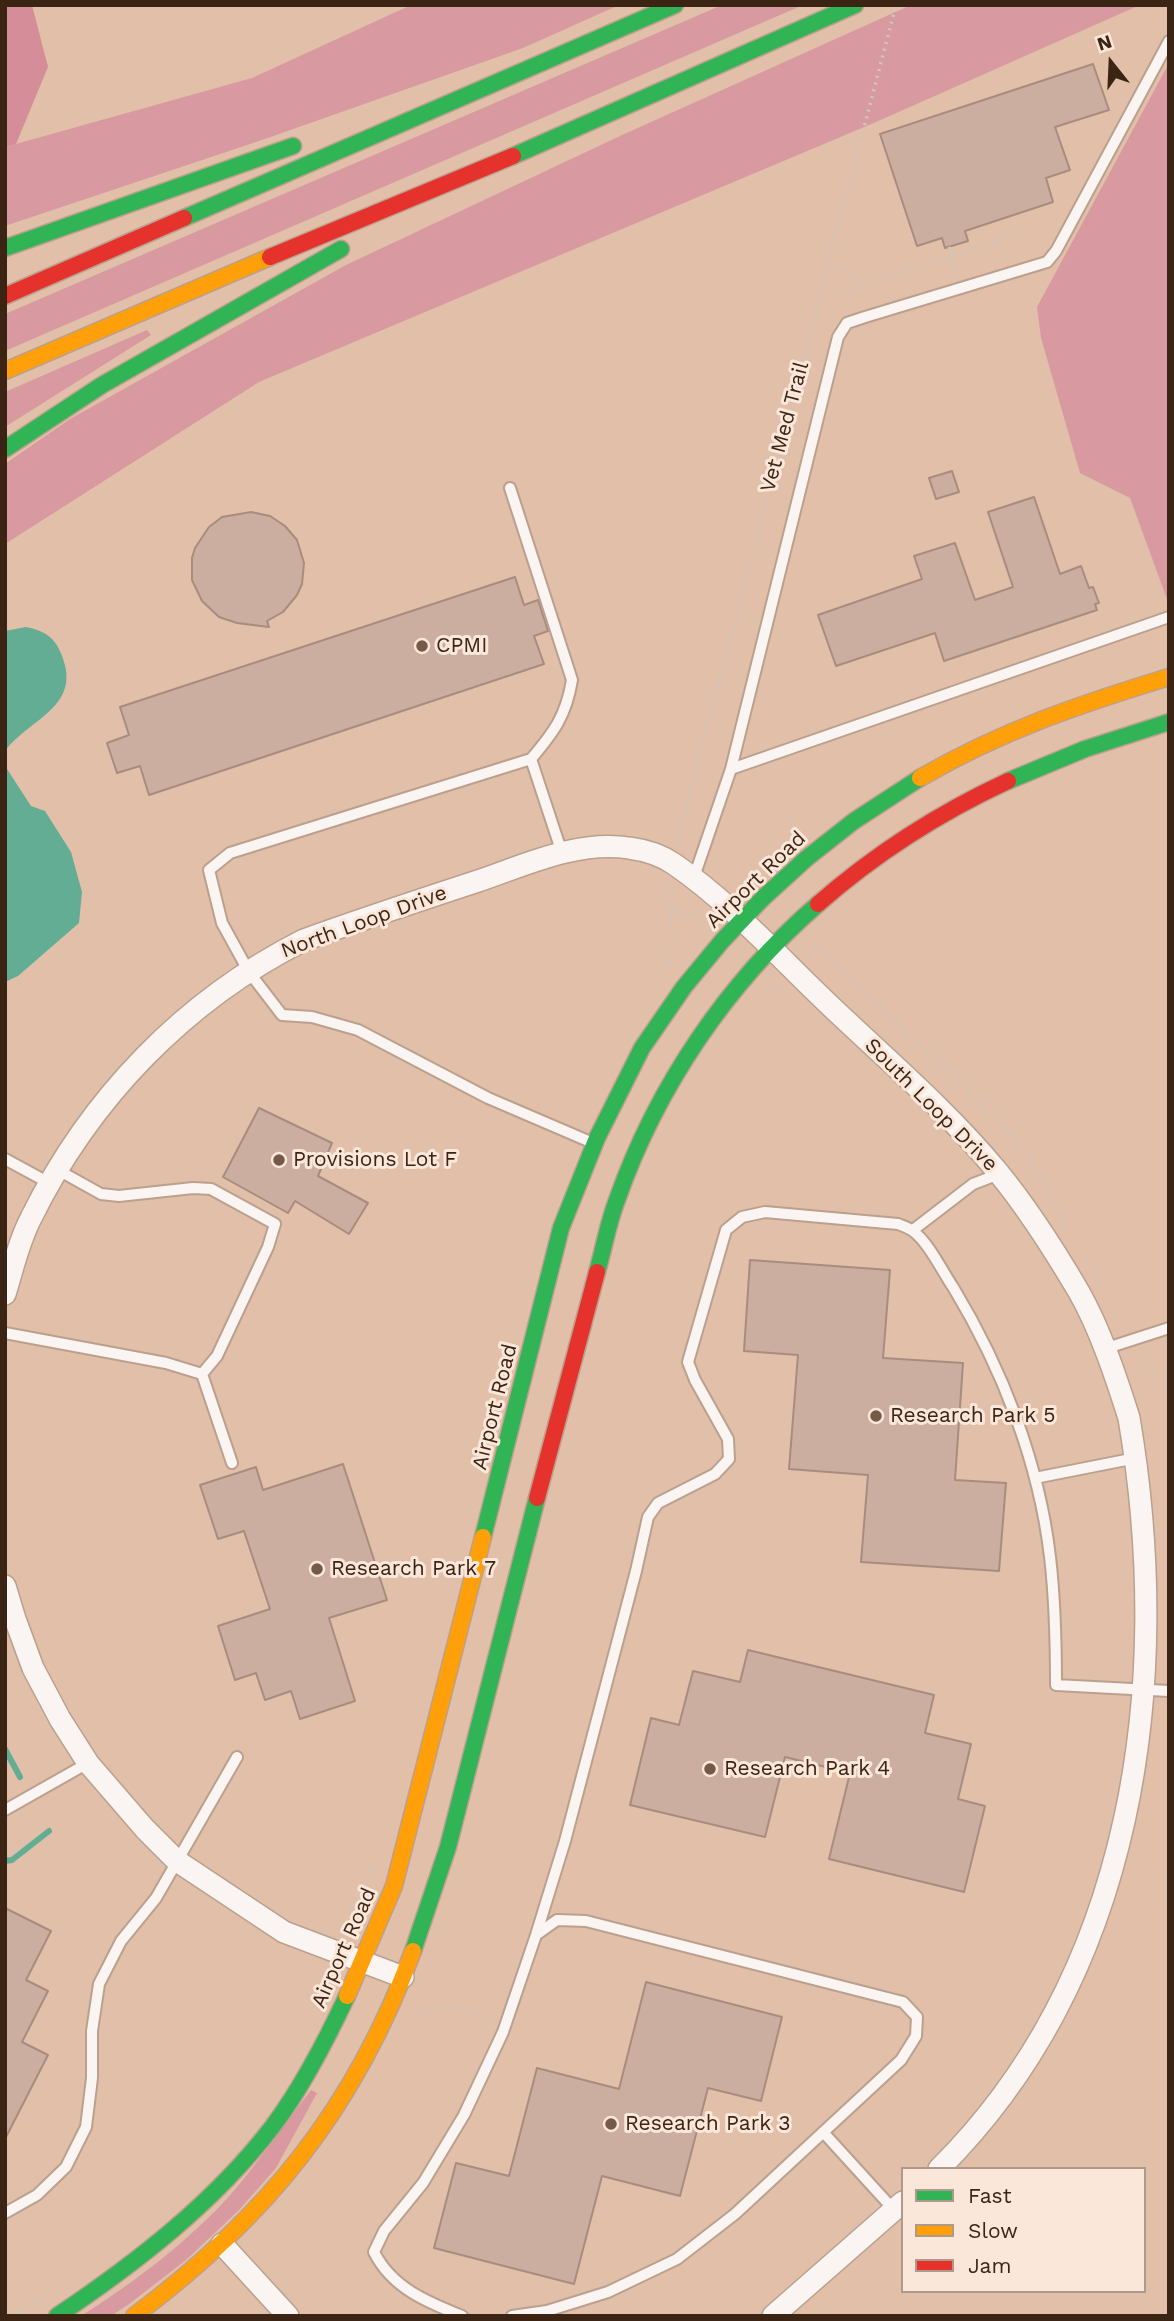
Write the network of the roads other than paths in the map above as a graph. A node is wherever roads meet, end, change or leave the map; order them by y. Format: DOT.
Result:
graph roads {
  1 [pos="675,5"];
  2 [pos="855,5"];
  3 [pos="1169,41"];
  4 [pos="455,100"];
  5 [pos="394,111"];
  6 [pos="584,125"];
  7 [pos="310,139"];
  8 [pos="381,228"];
  9 [pos="357,241"];
  10 [pos="5,248"];
  11 [pos="5,296"];
  12 [pos="5,371"];
  13 [pos="5,449"];
  14 [pos="510,488"];
  15 [pos="1169,617"];
  16 [pos="1169,677"];
  17 [pos="1169,722"];
  18 [pos="531,759"];
  19 [pos="731,769"];
  20 [pos="562,853"];
  21 [pos="693,880"];
  22 [pos="742,920"];
  23 [pos="770,949"];
  24 [pos="249,972"];
  25 [pos="594,1143"];
  26 [pos="5,1159"];
  27 [pos="999,1174"];
  28 [pos="54,1177"];
  29 [pos="913,1230"];
  30 [pos="5,1294"];
  31 [pos="1169,1328"];
  32 [pos="5,1333"];
  33 [pos="1104,1349"];
  34 [pos="202,1374"];
  35 [pos="1142,1457"];
  36 [pos="232,1464"];
  37 [pos="1035,1478"];
  38 [pos="5,1586"];
  39 [pos="1165,1691"];
  40 [pos="237,1757"];
  41 [pos="88,1763"];
  42 [pos="5,1810"];
  43 [pos="177,1861"];
  44 [pos="536,1934"];
  45 [pos="363,1963"];
  46 [pos="403,1977"];
  47 [pos="823,2132"];
  48 [pos="941,2167"];
  49 [pos="898,2206"];
  50 [pos="5,2213"];
  51 [pos="222,2244"];
  52 [pos="57,2316"];
  53 [pos="134,2316"];
  54 [pos="288,2316"];
  55 [pos="462,2316"];
  56 [pos="512,2316"];
  57 [pos="773,2316"];
  1 -- 4 [label="main road"];
  2 -- 6 [label="main road"];
  3 -- 19 [label="lane"];
  4 -- 5 [label="main road"];
  4 -- 11 [label="main road"];
  6 -- 8 [label="main road"];
  6 -- 12 [label="main road"];
  7 -- 10 [label="main road"];
  9 -- 13 [label="main road"];
  14 -- 18 [label="lane"];
  15 -- 19 [label="lane"];
  16 -- 22 [label="main road, Airport Road"];
  17 -- 23 [label="main road"];
  18 -- 20 [label="lane"];
  18 -- 24 [label="lane"];
  19 -- 21 [label="lane"];
  20 -- 21 [label="street, North Loop Drive"];
  20 -- 24 [label="street, North Loop Drive"];
  21 -- 22 [label="street, North Loop Drive"];
  22 -- 23 [label="street, South Loop Drive"];
  22 -- 25 [label="main road, Airport Road"];
  23 -- 27 [label="street, South Loop Drive"];
  23 -- 46 [label="main road"];
  24 -- 25 [label="lane"];
  24 -- 28 [label="street, North Loop Drive"];
  25 -- 45 [label="main road, Airport Road"];
  26 -- 28 [label="lane"];
  27 -- 29 [label="lane"];
  27 -- 33 [label="street, South Loop Drive"];
  28 -- 30 [label="street, North Loop Drive"];
  28 -- 34 [label="lane"];
  29 -- 37 [label="lane"];
  29 -- 44 [label="lane"];
  31 -- 33 [label="lane"];
  32 -- 34 [label="lane"];
  33 -- 35 [label="street, South Loop Drive"];
  34 -- 36 [label="lane"];
  35 -- 37 [label="lane"];
  35 -- 39 [label="street, South Loop Drive"];
  37 -- 39 [label="lane"];
  38 -- 41 [label="street"];
  39 -- 48 [label="street, South Loop Drive"];
  40 -- 43 [label="lane"];
  41 -- 42 [label="lane"];
  41 -- 43 [label="street"];
  43 -- 45 [label="street"];
  43 -- 50 [label="lane"];
  44 -- 47 [label="lane"];
  44 -- 55 [label="lane"];
  45 -- 46 [label="street"];
  45 -- 52 [label="main road, Airport Road"];
  46 -- 51 [label="main road"];
  47 -- 49 [label="lane"];
  47 -- 56 [label="lane"];
  49 -- 57 [label="street"];
  51 -- 53 [label="main road"];
  51 -- 54 [label="street"];
}
